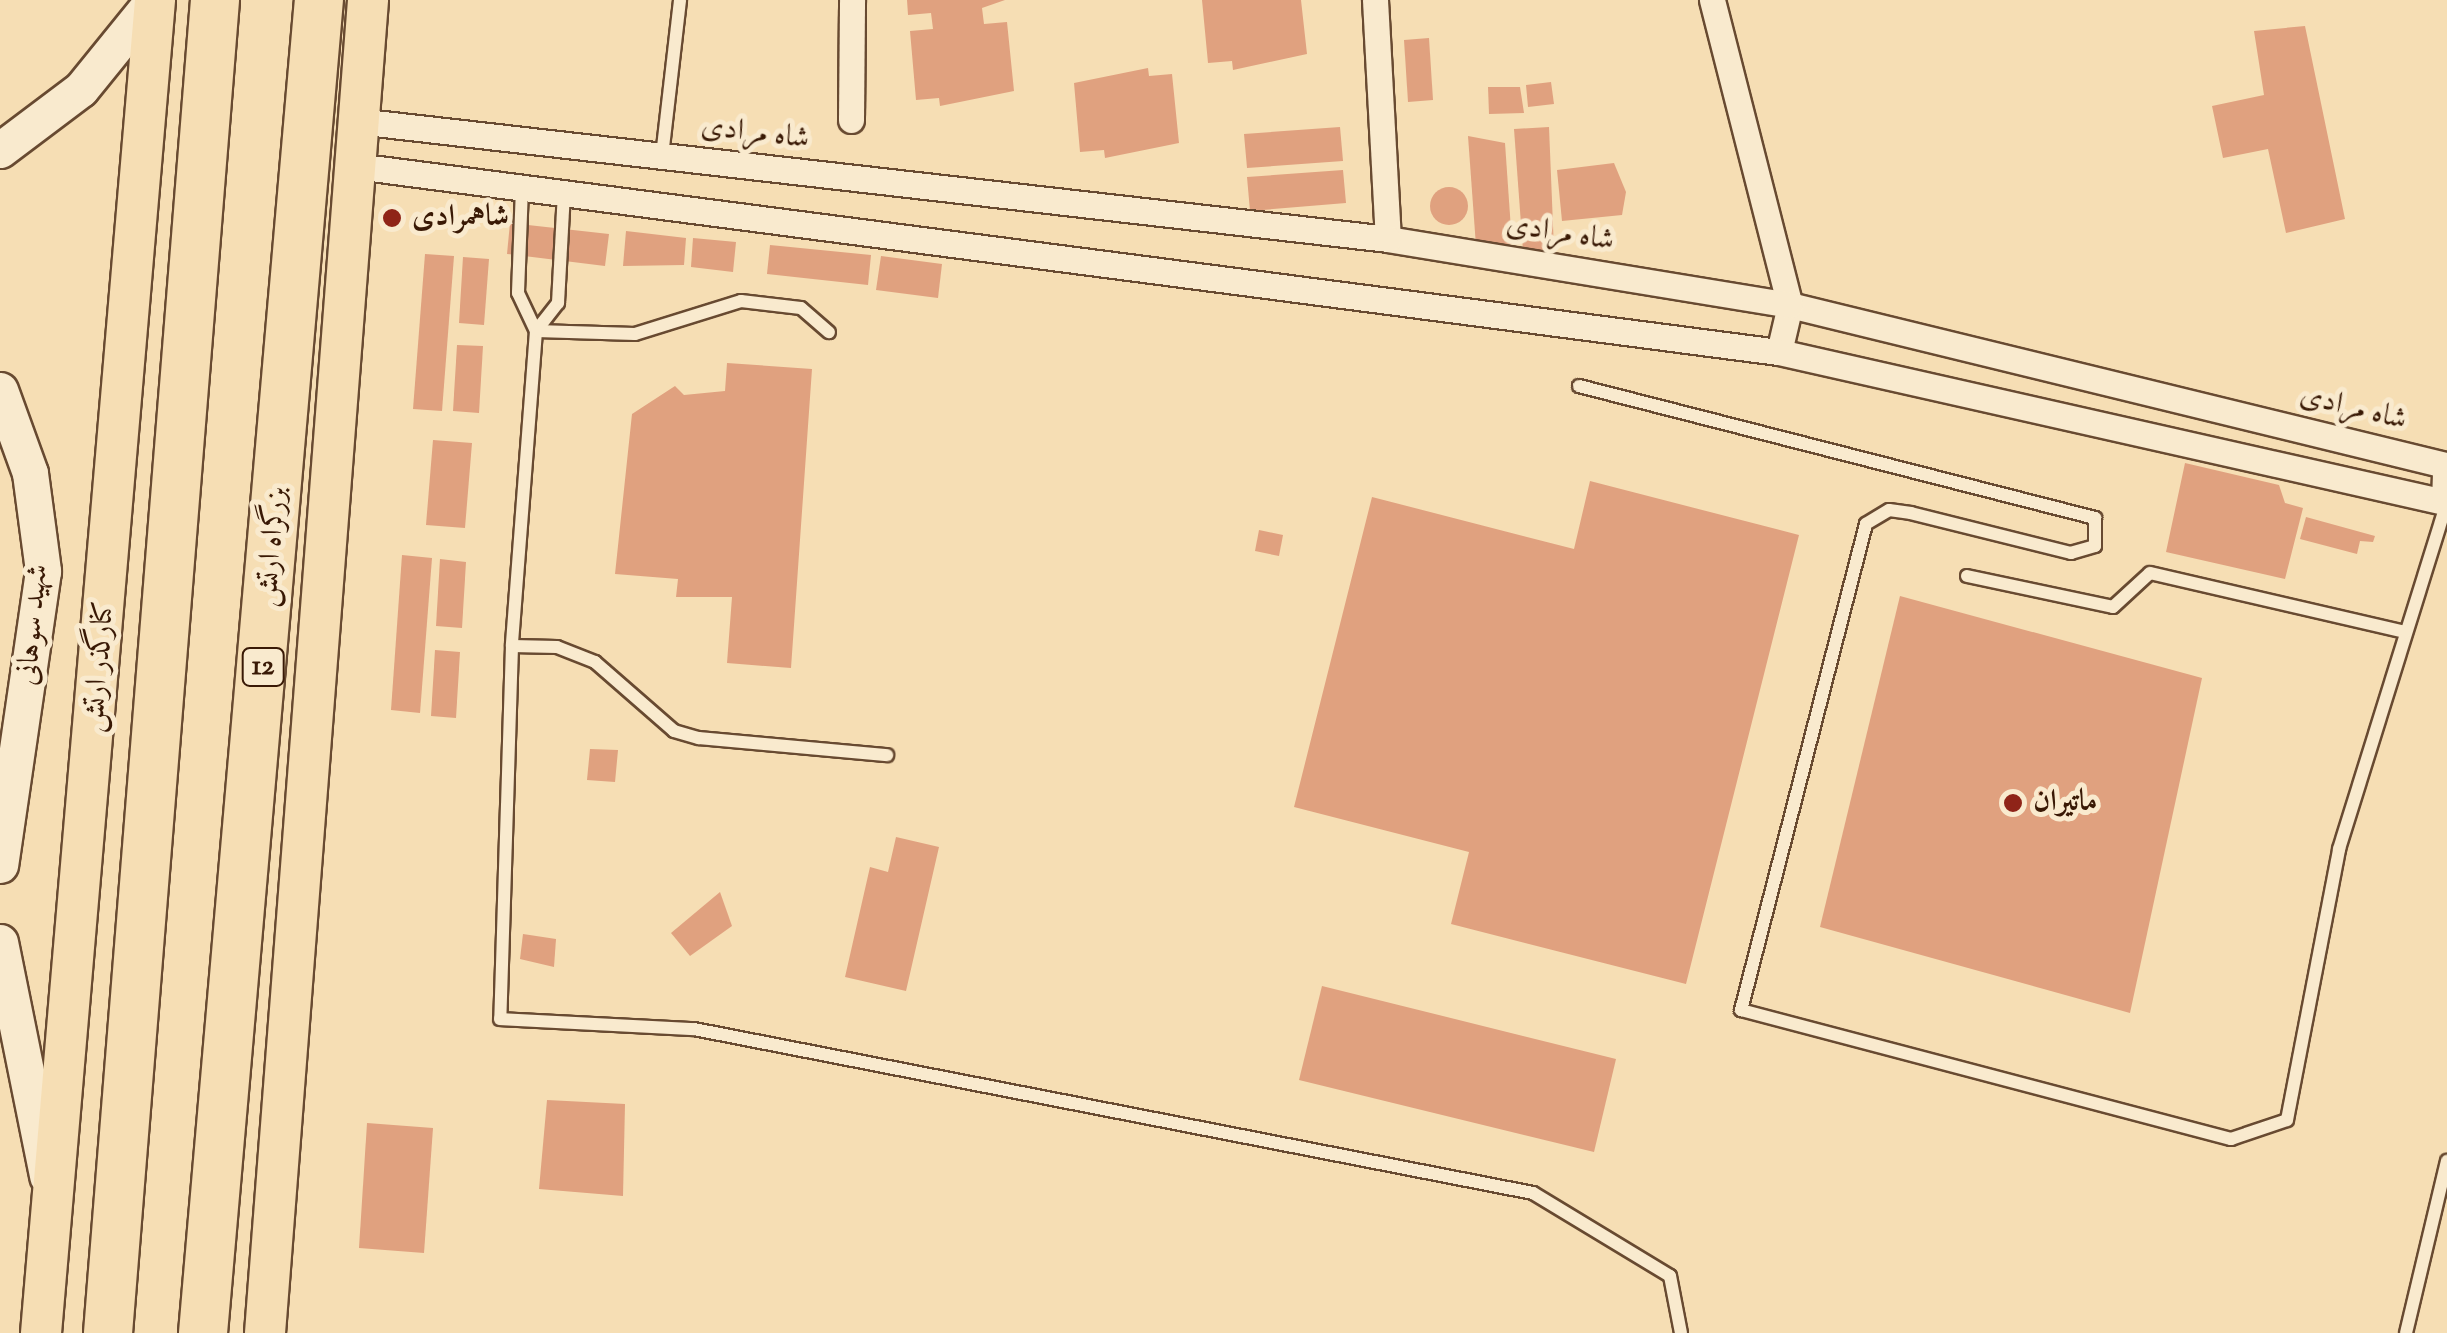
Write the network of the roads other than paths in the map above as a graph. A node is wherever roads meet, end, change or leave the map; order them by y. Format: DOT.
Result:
graph roads {
  1 [pos="154,0"];
  2 [pos="215,0"];
  3 [pos="320,0"];
  4 [pos="365,0"];
  5 [pos="680,0"];
  6 [pos="852,0"];
  7 [pos="1375,0"];
  8 [pos="1712,0"];
  9 [pos="851,120"];
  10 [pos="357,121"];
  11 [pos="0,150"];
  12 [pos="662,156"];
  13 [pos="356,166"];
  14 [pos="522,188"];
  15 [pos="564,194"];
  16 [pos="1388,240"];
  17 [pos="1790,305"];
  18 [pos="292,320"];
  19 [pos="536,330"];
  20 [pos="829,332"];
  21 [pos="1779,352"];
  22 [pos="2000,355"];
  23 [pos="1579,386"];
  24 [pos="0,390"];
  25 [pos="2156,395"];
  26 [pos="1991,400"];
  27 [pos="2152,436"];
  28 [pos="2445,503"];
  29 [pos="1967,576"];
  30 [pos="2405,632"];
  31 [pos="512,646"];
  32 [pos="887,755"];
  33 [pos="0,865"];
  34 [pos="0,948"];
  35 [pos="9,1018"];
  36 [pos="2447,1161"];
  37 [pos="54,1211"];
  38 [pos="41,1333"];
  39 [pos="108,1333"];
  40 [pos="204,1333"];
  41 [pos="265,1333"];
  42 [pos="1681,1333"];
  43 [pos="2406,1333"];
  1 -- 11 [label="main road"];
  1 -- 37 [label="main road, کنارگذر ارتش"];
  2 -- 39 [label="highway"];
  3 -- 18 [label="highway, بزرگراه ارتش / 12"];
  4 -- 10 [label="main road"];
  4 -- 18 [label="main road"];
  5 -- 12 [label="lane"];
  6 -- 9 [label="street"];
  7 -- 16 [label="street"];
  8 -- 17 [label="street"];
  10 -- 12 [label="street, شاه مرادی"];
  10 -- 13 [label="main road"];
  12 -- 16 [label="street, شاه مرادی"];
  13 -- 14 [label="street"];
  13 -- 41 [label="main road"];
  14 -- 15 [label="street"];
  14 -- 19 [label="lane"];
  15 -- 19 [label="lane"];
  15 -- 21 [label="street"];
  16 -- 17 [label="street, شاه مرادی"];
  17 -- 21 [label="street"];
  17 -- 22 [label="street, شاه مرادی"];
  18 -- 40 [label="highway, بزرگراه ارتش / 12"];
  19 -- 20 [label="lane"];
  19 -- 31 [label="lane"];
  21 -- 26 [label="street"];
  22 -- 25 [label="street, شاه مرادی"];
  22 -- 26 [label="street"];
  23 -- 30 [label="lane"];
  24 -- 33 [label="main road, شهید سوهانی"];
  25 -- 27 [label="street"];
  25 -- 28 [label="street, شاه مرادی"];
  26 -- 27 [label="street"];
  27 -- 28 [label="street"];
  28 -- 30 [label="lane"];
  29 -- 30 [label="lane"];
  31 -- 32 [label="lane"];
  31 -- 42 [label="lane"];
  34 -- 35 [label="main road"];
  35 -- 37 [label="main road"];
  36 -- 43 [label="lane"];
  37 -- 38 [label="main road, کنارگذر ارتش"];
}
